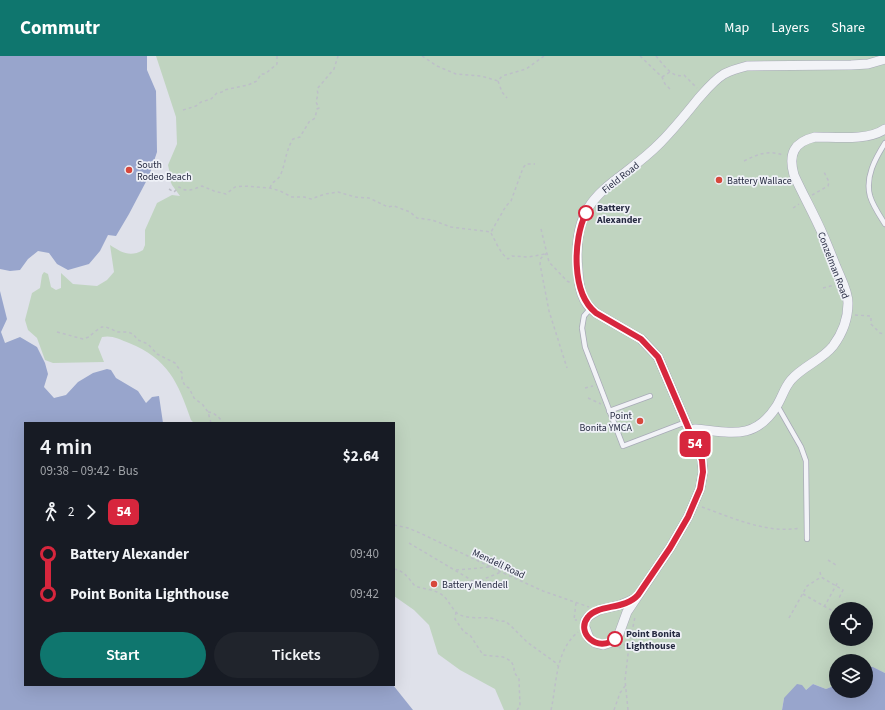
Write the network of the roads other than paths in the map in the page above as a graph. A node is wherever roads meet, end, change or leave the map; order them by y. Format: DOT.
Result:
graph roads {
  1 [pos="885,59"];
  2 [pos="885,129"];
  3 [pos="885,143"];
  4 [pos="885,224"];
  5 [pos="590,308"];
  6 [pos="650,396"];
  7 [pos="777,405"];
  8 [pos="609,411"];
  9 [pos="686,422"];
  10 [pos="690,431"];
  11 [pos="807,539"];
  12 [pos="636,598"];
  1 -- 5 [label="street, Field Road"];
  2 -- 7 [label="street, Conzelman Road"];
  3 -- 4 [label="lane"];
  5 -- 8 [label="lane"];
  5 -- 9 [label="street, Field Road"];
  6 -- 8 [label="lane"];
  7 -- 10 [label="street, Conzelman Road"];
  7 -- 11 [label="lane"];
  8 -- 9 [label="lane"];
  9 -- 10 [label="street, Field Road"];
  10 -- 12 [label="street, Field Road"];
  12 -- 12 [label="street, Field Road"];
}
